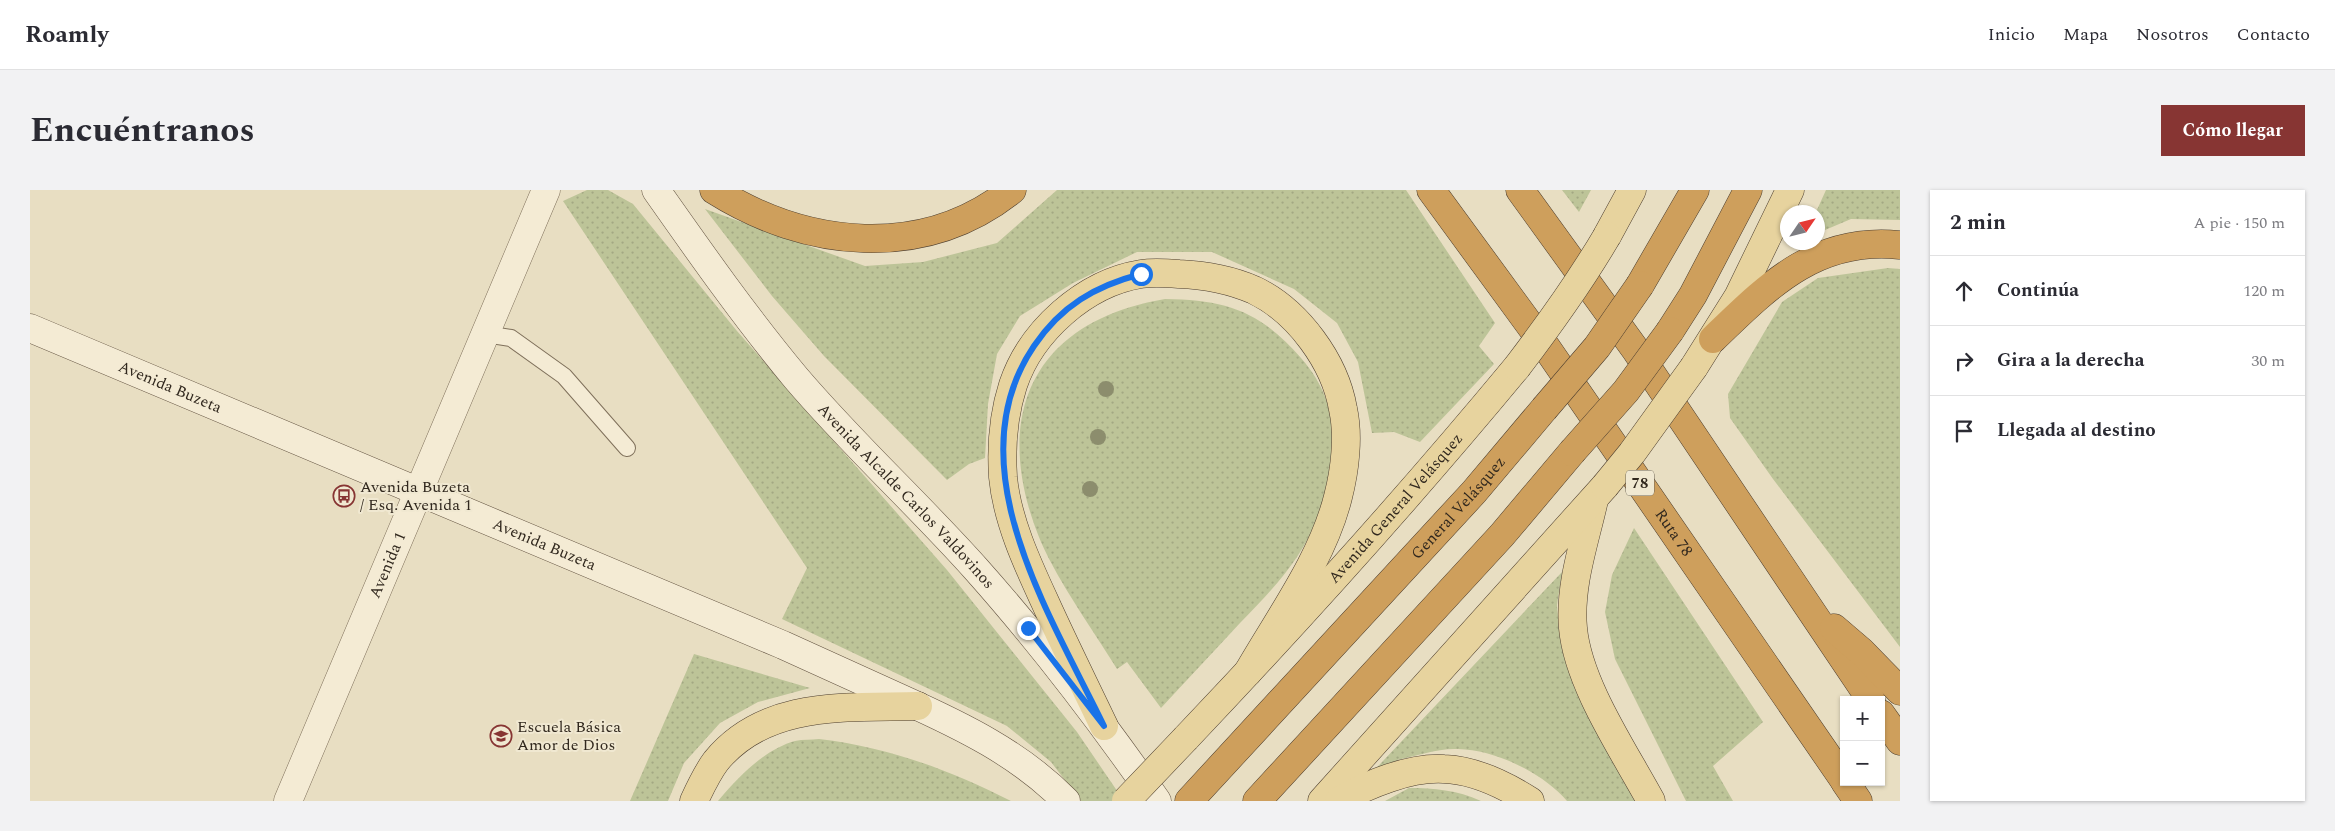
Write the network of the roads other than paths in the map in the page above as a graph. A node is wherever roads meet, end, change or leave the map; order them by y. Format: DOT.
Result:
graph roads {
  1 [pos="546,190"];
  2 [pos="656,190"];
  3 [pos="714,190"];
  4 [pos="1012,190"];
  5 [pos="1432,190"];
  6 [pos="1520,190"];
  7 [pos="1632,190"];
  8 [pos="1695,190"];
  9 [pos="1748,190"];
  10 [pos="1790,190"];
  11 [pos="1900,245"];
  12 [pos="30,328"];
  13 [pos="485,334"];
  14 [pos="1712,339"];
  15 [pos="627,448"];
  16 [pos="420,491"];
  17 [pos="1600,492"];
  18 [pos="1809,609"];
  19 [pos="1248,672"];
  20 [pos="1900,691"];
  21 [pos="1869,696"];
  22 [pos="918,706"];
  23 [pos="1885,720"];
  24 [pos="1104,726"];
  25 [pos="1900,741"];
  26 [pos="1840,774"];
  27 [pos="1848,786"];
  28 [pos="288,801"];
  29 [pos="694,801"];
  30 [pos="1066,801"];
  31 [pos="1126,801"];
  32 [pos="1157,801"];
  33 [pos="1189,801"];
  34 [pos="1257,801"];
  35 [pos="1322,801"];
  36 [pos="1338,801"];
  37 [pos="1530,801"];
  38 [pos="1651,801"];
  39 [pos="1858,801"];
  1 -- 13 [label="main road, Avenida 1"];
  2 -- 24 [label="main road, Avenida Alcalde Carlos Valdovinos"];
  3 -- 4 [label="highway"];
  5 -- 26 [label="highway, Ruta 78 / 78"];
  6 -- 18 [label="highway"];
  7 -- 19 [label="main road, Avenida General Velásquez, bridge"];
  8 -- 33 [label="highway, General Velásquez, bridge"];
  9 -- 34 [label="highway, bridge"];
  10 -- 14 [label="main road"];
  11 -- 14 [label="highway"];
  12 -- 16 [label="main road, Avenida Buzeta"];
  13 -- 15 [label="lane"];
  13 -- 16 [label="main road, Avenida 1"];
  14 -- 17 [label="main road, bridge"];
  16 -- 22 [label="main road, Avenida Buzeta"];
  16 -- 28 [label="main road, Avenida 1"];
  17 -- 35 [label="main road"];
  17 -- 38 [label="main road"];
  18 -- 20 [label="highway"];
  18 -- 21 [label="highway"];
  19 -- 24 [label="main road"];
  19 -- 31 [label="main road, Avenida General Velásquez, bridge"];
  22 -- 29 [label="main road"];
  22 -- 30 [label="main road"];
  23 -- 25 [label="highway"];
  24 -- 32 [label="main road, Avenida Alcalde Carlos Valdovinos"];
  27 -- 39 [label="highway, Ruta 78 / 78"];
  36 -- 37 [label="main road"];
}
